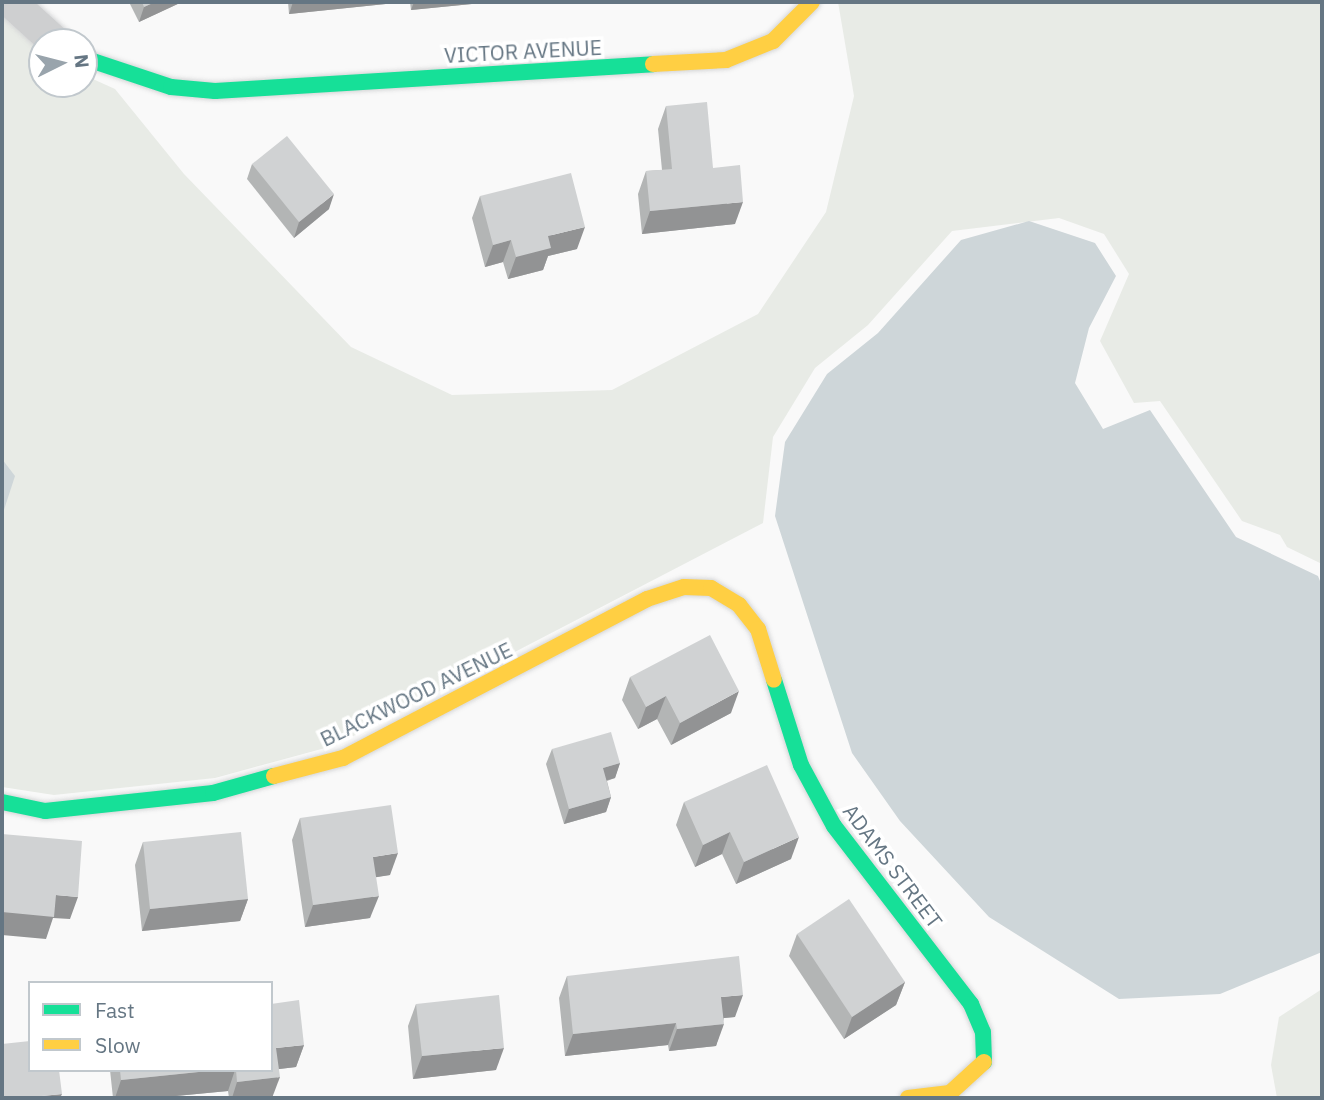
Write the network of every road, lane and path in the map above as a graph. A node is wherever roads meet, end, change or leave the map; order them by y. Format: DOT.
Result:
graph roads {
  1 [pos="11,2"];
  2 [pos="812,2"];
  3 [pos="40,28"];
  4 [pos="98,63"];
  5 [pos="711,588"];
  6 [pos="2,802"];
  7 [pos="908,1098"];
  1 -- 3 [label="street"];
  2 -- 4 [label="street, VICTOR AVENUE"];
  5 -- 6 [label="street, BLACKWOOD AVENUE"];
  5 -- 7 [label="street, ADAMS STREET"];
}
